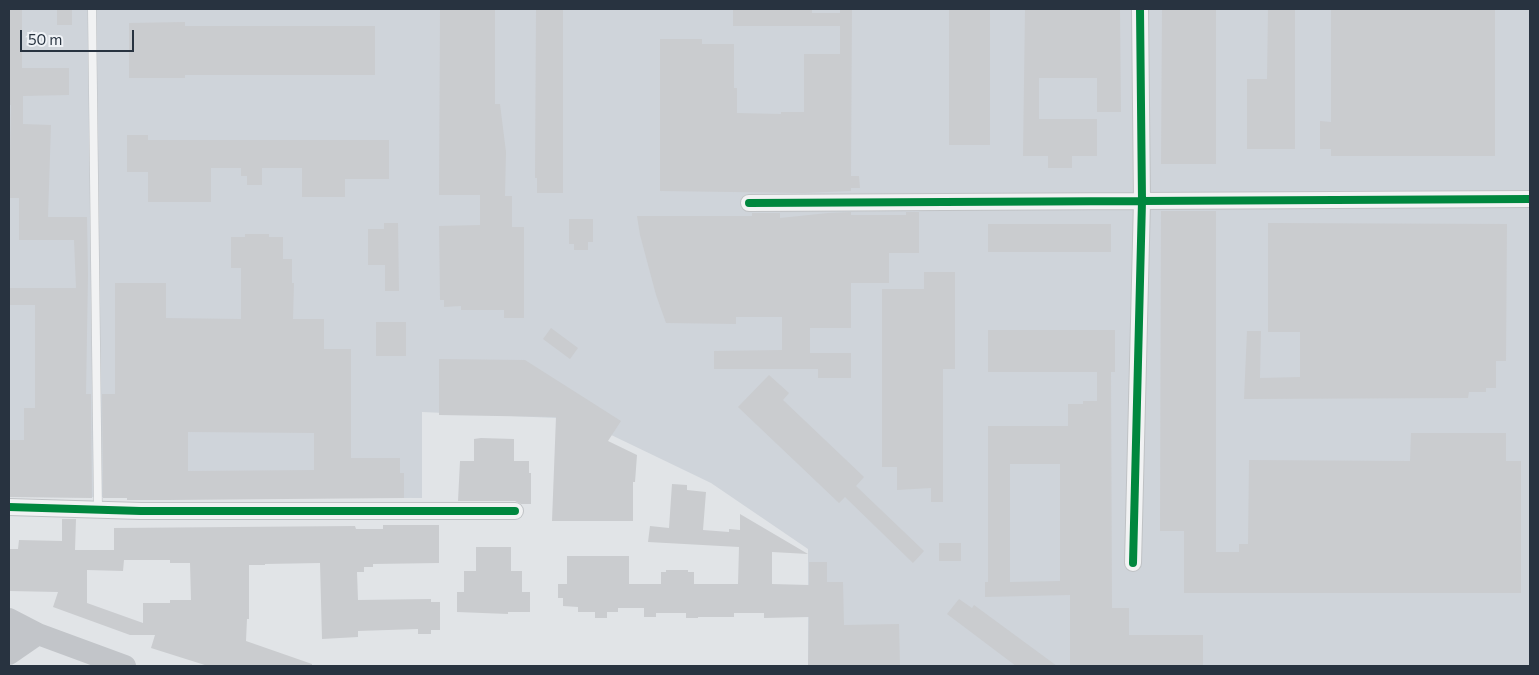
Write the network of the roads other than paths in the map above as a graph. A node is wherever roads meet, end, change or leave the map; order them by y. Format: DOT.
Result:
graph roads {
  1 [pos="92,9"];
  2 [pos="1140,9"];
  3 [pos="1530,199"];
  4 [pos="1142,201"];
  5 [pos="748,203"];
  6 [pos="9,507"];
  7 [pos="98,510"];
  8 [pos="516,511"];
  9 [pos="1133,563"];
  10 [pos="9,619"];
  11 [pos="38,634"];
  12 [pos="9,637"];
  13 [pos="9,654"];
  14 [pos="125,666"];
  1 -- 7 [label="lane"];
  2 -- 4 [label="street"];
  3 -- 4 [label="street"];
  4 -- 5 [label="street"];
  4 -- 9 [label="street"];
  6 -- 7 [label="street"];
  7 -- 8 [label="street"];
  10 -- 11 [label="street"];
  11 -- 12 [label="street"];
  11 -- 13 [label="street"];
  11 -- 14 [label="street"];
}
